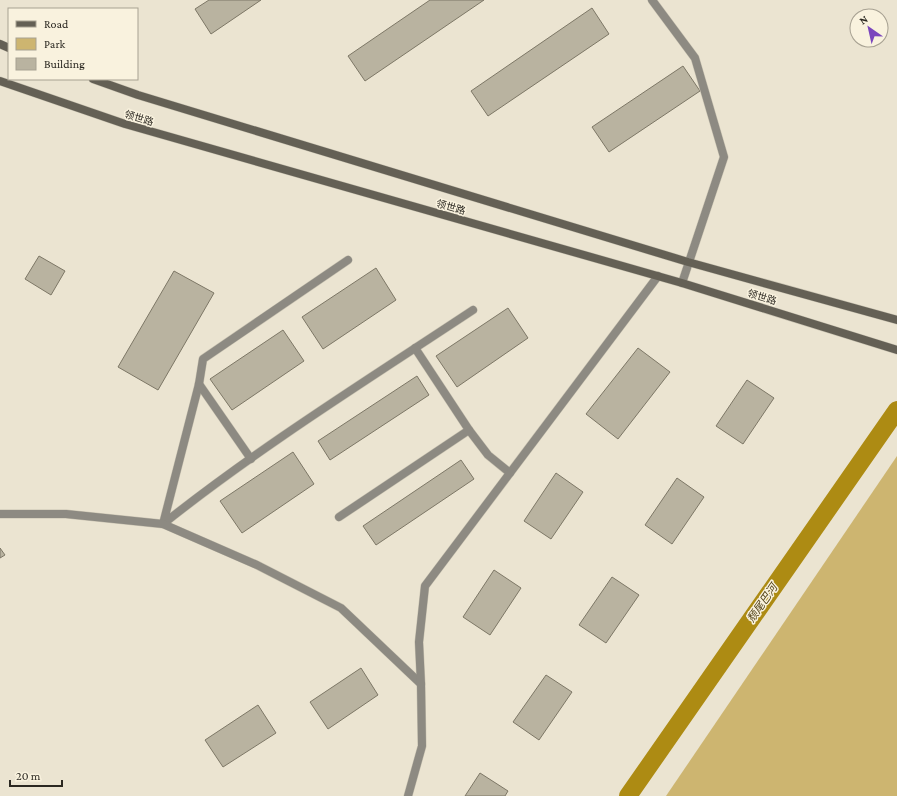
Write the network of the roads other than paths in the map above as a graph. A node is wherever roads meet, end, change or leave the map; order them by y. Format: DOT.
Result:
graph roads {
  1 [pos="652,0"];
  2 [pos="96,80"];
  3 [pos="0,81"];
  4 [pos="348,260"];
  5 [pos="688,262"];
  6 [pos="658,276"];
  7 [pos="682,283"];
  8 [pos="473,310"];
  9 [pos="897,320"];
  10 [pos="415,348"];
  11 [pos="897,350"];
  12 [pos="200,384"];
  13 [pos="469,430"];
  14 [pos="251,459"];
  15 [pos="510,473"];
  16 [pos="0,514"];
  17 [pos="339,516"];
  18 [pos="163,524"];
  19 [pos="421,684"];
  20 [pos="408,796"];
  1 -- 5 [label="street"];
  2 -- 5 [label="street, 领世路"];
  3 -- 6 [label="street, 领世路"];
  4 -- 12 [label="street"];
  5 -- 7 [label="street"];
  5 -- 9 [label="street, 领世路"];
  6 -- 7 [label="street, 领世路"];
  6 -- 15 [label="street"];
  7 -- 11 [label="street, 领世路"];
  8 -- 10 [label="street"];
  10 -- 13 [label="street"];
  10 -- 14 [label="street"];
  12 -- 14 [label="street"];
  12 -- 18 [label="street"];
  13 -- 15 [label="street"];
  13 -- 17 [label="street"];
  14 -- 18 [label="street"];
  15 -- 19 [label="street"];
  16 -- 18 [label="street"];
  18 -- 19 [label="street"];
  19 -- 20 [label="street"];
}
